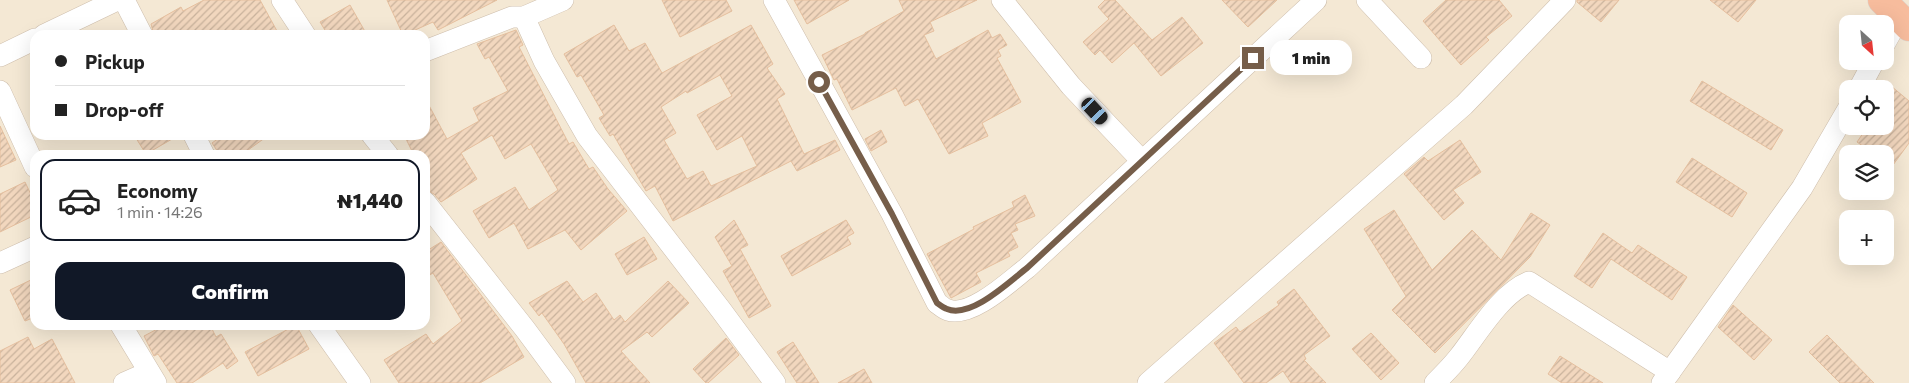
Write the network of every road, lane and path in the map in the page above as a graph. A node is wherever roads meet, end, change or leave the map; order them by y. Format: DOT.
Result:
graph roads {
  1 [pos="117,0"];
  2 [pos="124,0"];
  3 [pos="282,0"];
  4 [pos="563,0"];
  5 [pos="774,0"];
  6 [pos="1002,0"];
  7 [pos="1316,0"];
  8 [pos="1367,0"];
  9 [pos="1566,0"];
  10 [pos="524,18"];
  11 [pos="54,30"];
  12 [pos="139,30"];
  13 [pos="302,30"];
  14 [pos="30,41"];
  15 [pos="430,49"];
  16 [pos="0,56"];
  17 [pos="1421,58"];
  18 [pos="0,91"];
  19 [pos="1839,124"];
  20 [pos="376,140"];
  21 [pos="384,150"];
  22 [pos="30,155"];
  23 [pos="1142,161"];
  24 [pos="430,208"];
  25 [pos="30,249"];
  26 [pos="0,263"];
  27 [pos="124,330"];
  28 [pos="323,330"];
  29 [pos="152,377"];
  30 [pos="1666,377"];
  31 [pos="124,383"];
  32 [pos="360,383"];
  33 [pos="565,383"];
  34 [pos="775,383"];
  35 [pos="1148,383"];
  36 [pos="1435,383"];
  1 -- 11 [label="street"];
  2 -- 12 [label="street"];
  3 -- 13 [label="street"];
  4 -- 10 [label="street"];
  5 -- 23 [label="street"];
  6 -- 23 [label="street"];
  7 -- 23 [label="street"];
  8 -- 17 [label="street"];
  9 -- 35 [label="street"];
  10 -- 15 [label="street"];
  10 -- 34 [label="street"];
  14 -- 16 [label="street"];
  18 -- 22 [label="street"];
  19 -- 30 [label="street"];
  20 -- 21 [label="street"];
  24 -- 33 [label="street"];
  25 -- 26 [label="street"];
  27 -- 29 [label="street"];
  28 -- 32 [label="street"];
  29 -- 31 [label="street"];
  30 -- 36 [label="street"];
}
